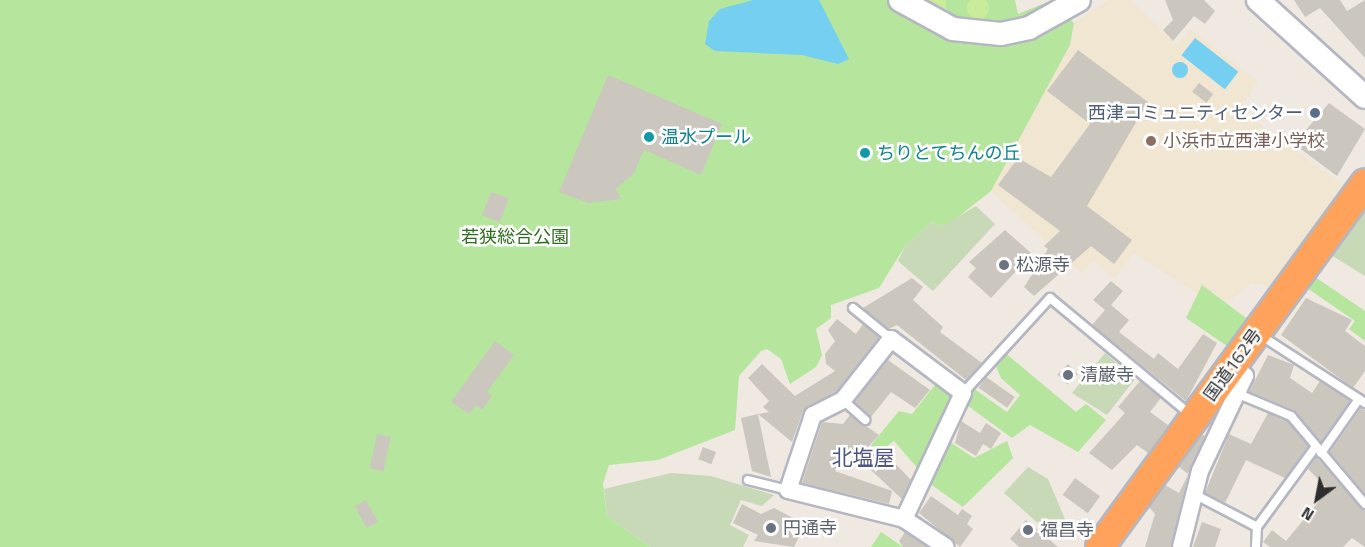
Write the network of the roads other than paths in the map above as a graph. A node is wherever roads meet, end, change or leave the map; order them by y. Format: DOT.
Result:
graph roads {
  1 [pos="900,0"];
  2 [pos="1079,0"];
  3 [pos="1263,2"];
  4 [pos="1365,97"];
  5 [pos="1365,183"];
  6 [pos="853,308"];
  7 [pos="1257,333"];
  8 [pos="891,339"];
  9 [pos="1234,380"];
  10 [pos="963,393"];
  11 [pos="843,400"];
  12 [pos="1362,401"];
  13 [pos="1195,418"];
  14 [pos="866,420"];
  15 [pos="1317,451"];
  16 [pos="748,480"];
  17 [pos="788,490"];
  18 [pos="1194,494"];
  19 [pos="1365,504"];
  20 [pos="904,519"];
  21 [pos="1257,527"];
  22 [pos="946,547"];
  23 [pos="1100,547"];
  24 [pos="1181,547"];
  25 [pos="1256,547"];
  1 -- 2 [label="street"];
  3 -- 4 [label="street"];
  5 -- 7 [label="highway, 国道162号"];
  6 -- 8 [label="lane"];
  7 -- 9 [label="highway, 国道162号"];
  7 -- 12 [label="lane"];
  8 -- 10 [label="street"];
  8 -- 11 [label="street"];
  9 -- 13 [label="highway, 国道162号"];
  9 -- 15 [label="lane"];
  9 -- 18 [label="street"];
  10 -- 13 [label="lane"];
  10 -- 20 [label="street"];
  11 -- 14 [label="lane"];
  11 -- 17 [label="street"];
  12 -- 15 [label="lane"];
  13 -- 23 [label="highway, 国道162号"];
  15 -- 19 [label="lane"];
  15 -- 21 [label="lane"];
  16 -- 17 [label="lane"];
  17 -- 20 [label="street"];
  18 -- 21 [label="lane"];
  18 -- 24 [label="street"];
  20 -- 22 [label="street"];
  21 -- 25 [label="lane"];
}
